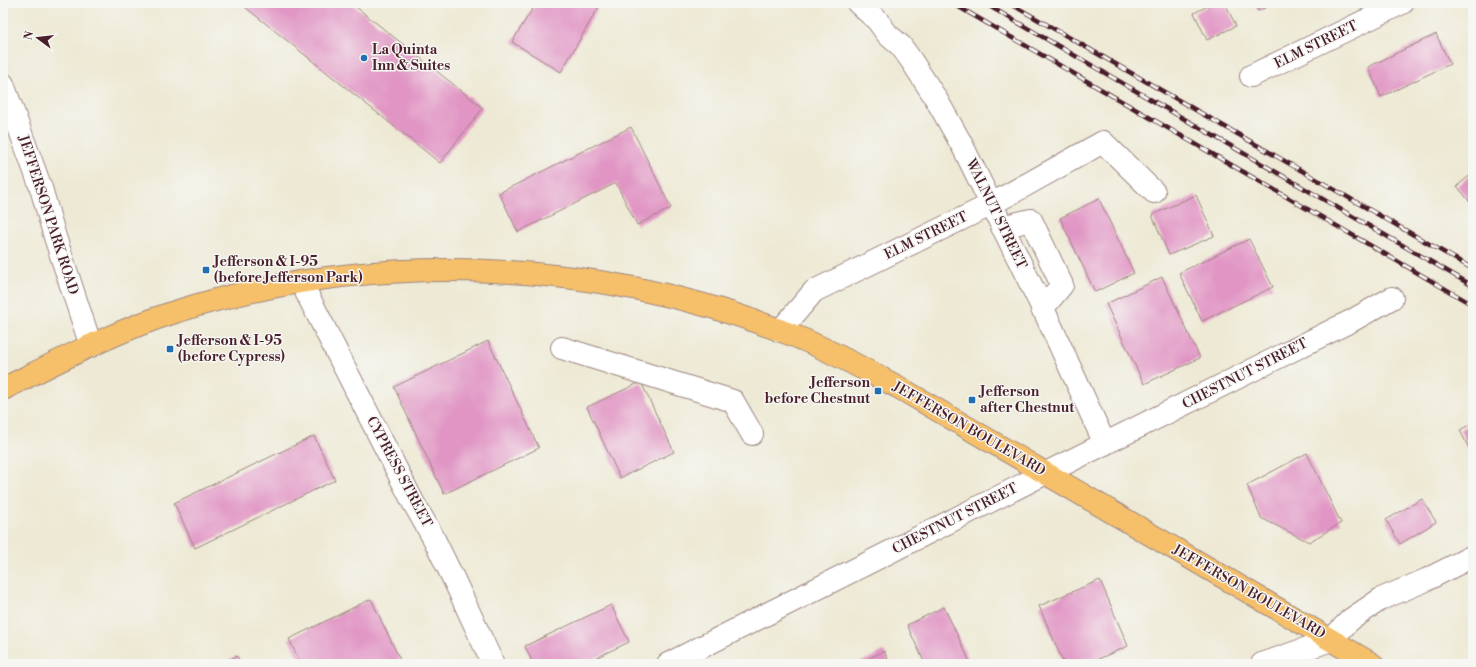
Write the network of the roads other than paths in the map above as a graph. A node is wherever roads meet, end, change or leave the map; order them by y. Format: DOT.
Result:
graph roads {
  1 [pos="858,3"];
  2 [pos="1402,3"];
  3 [pos="1251,76"];
  4 [pos="3,84"];
  5 [pos="1027,184"];
  6 [pos="1154,192"];
  7 [pos="990,205"];
  8 [pos="1031,220"];
  9 [pos="1002,227"];
  10 [pos="301,282"];
  11 [pos="1392,298"];
  12 [pos="1042,309"];
  13 [pos="780,331"];
  14 [pos="91,346"];
  15 [pos="562,348"];
  16 [pos="3,388"];
  17 [pos="752,434"];
  18 [pos="1105,444"];
  19 [pos="1046,473"];
  20 [pos="1473,556"];
  21 [pos="1331,640"];
  22 [pos="493,664"];
  23 [pos="668,664"];
  24 [pos="1262,664"];
  25 [pos="1372,664"];
  1 -- 7 [label="street, WALNUT STREET"];
  2 -- 3 [label="street, ELM STREET"];
  4 -- 14 [label="street, JEFFERSON PARK ROAD"];
  5 -- 6 [label="street, ELM STREET"];
  5 -- 7 [label="street, ELM STREET"];
  5 -- 8 [label="street"];
  7 -- 9 [label="street, WALNUT STREET"];
  7 -- 13 [label="street, ELM STREET"];
  8 -- 9 [label="street"];
  8 -- 12 [label="street"];
  9 -- 12 [label="street, WALNUT STREET"];
  10 -- 13 [label="main road, JEFFERSON BOULEVARD"];
  10 -- 14 [label="main road, JEFFERSON BOULEVARD"];
  10 -- 22 [label="street, CYPRESS STREET"];
  11 -- 18 [label="street, CHESTNUT STREET"];
  12 -- 18 [label="street, WALNUT STREET"];
  13 -- 19 [label="main road, JEFFERSON BOULEVARD"];
  14 -- 16 [label="main road, JEFFERSON BOULEVARD"];
  15 -- 17 [label="street"];
  18 -- 19 [label="street, CHESTNUT STREET"];
  19 -- 21 [label="main road, JEFFERSON BOULEVARD"];
  19 -- 23 [label="street, CHESTNUT STREET"];
  20 -- 21 [label="street"];
  21 -- 24 [label="street"];
  21 -- 25 [label="main road, JEFFERSON BOULEVARD"];
}
